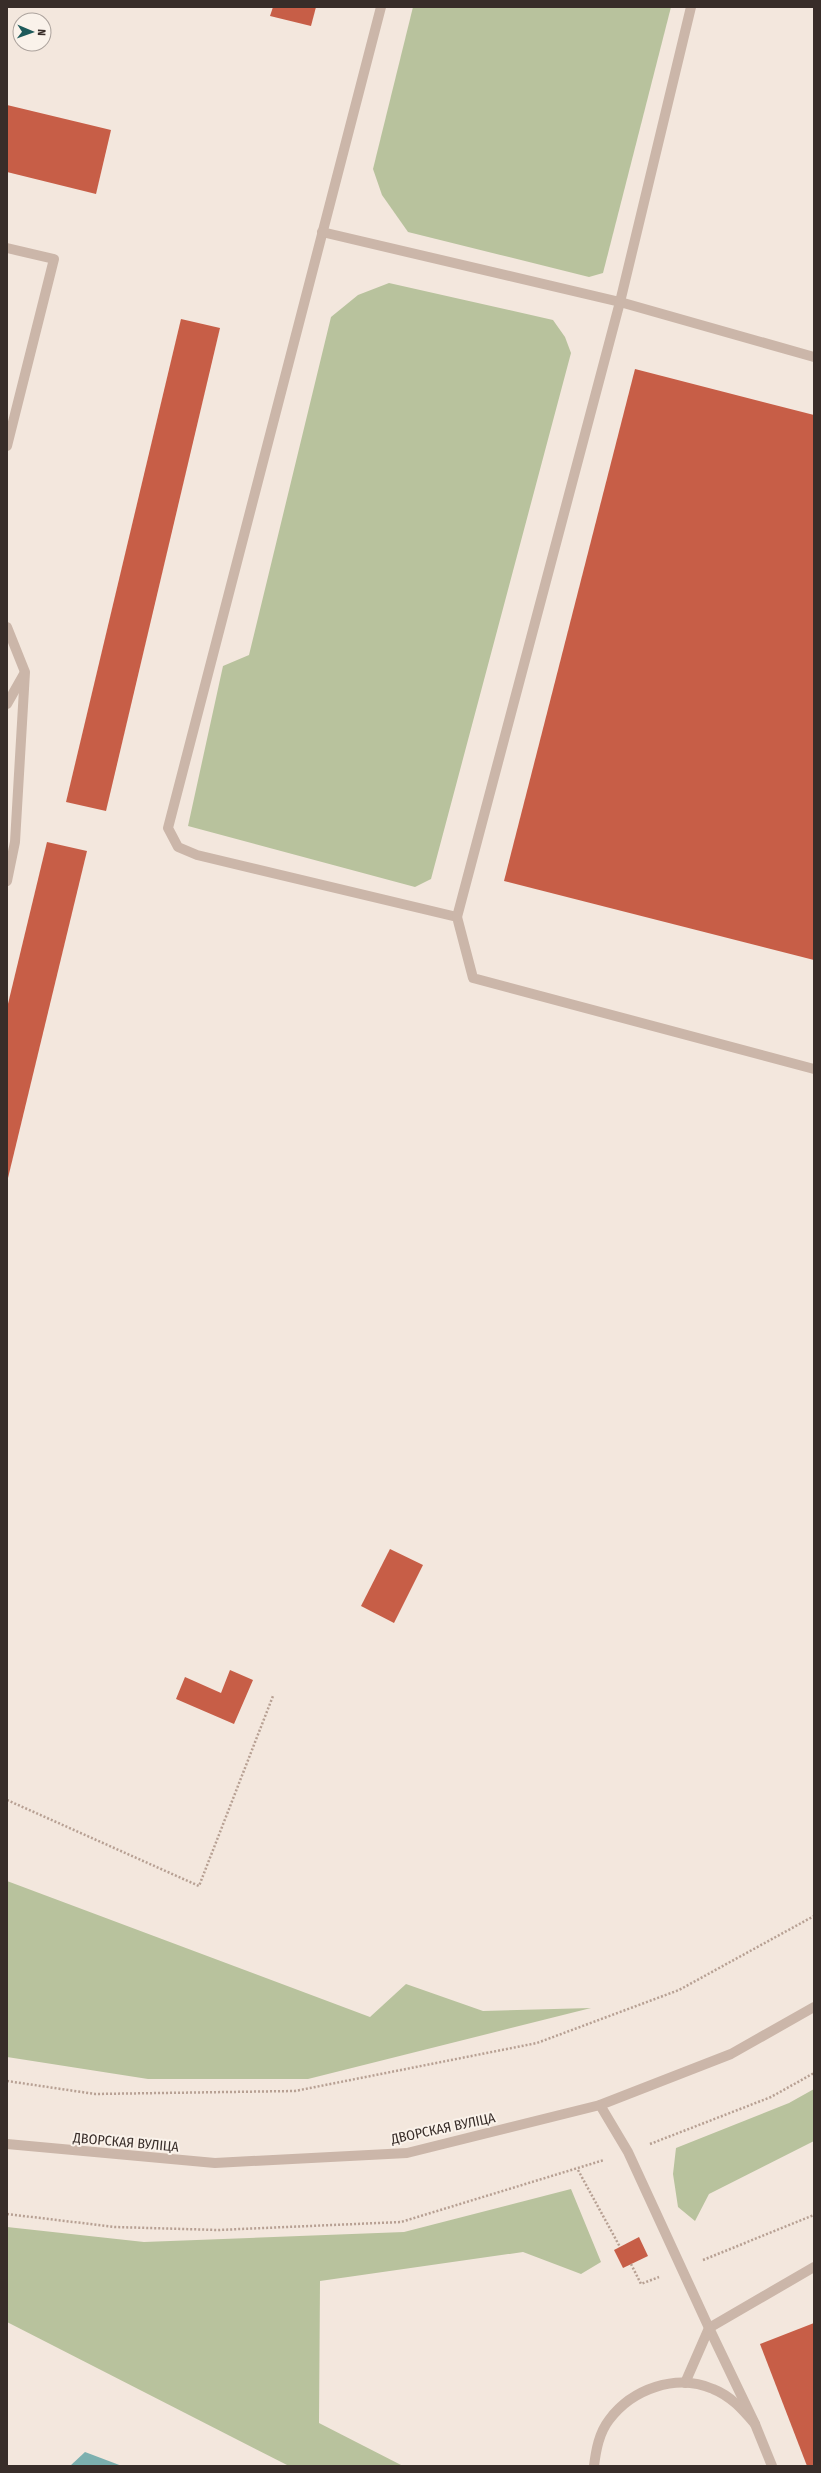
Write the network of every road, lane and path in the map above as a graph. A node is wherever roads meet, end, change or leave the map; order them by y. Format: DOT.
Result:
graph roads {
  1 [pos="381,7"];
  2 [pos="690,7"];
  3 [pos="322,232"];
  4 [pos="7,248"];
  5 [pos="620,302"];
  6 [pos="814,357"];
  7 [pos="7,446"];
  8 [pos="7,627"];
  9 [pos="25,672"];
  10 [pos="7,704"];
  11 [pos="7,881"];
  12 [pos="457,917"];
  13 [pos="814,1069"];
  14 [pos="273,1696"];
  15 [pos="7,1800"];
  16 [pos="814,1916"];
  17 [pos="814,2007"];
  18 [pos="814,2073"];
  19 [pos="7,2081"];
  20 [pos="600,2105"];
  21 [pos="7,2144"];
  22 [pos="628,2152"];
  23 [pos="578,2170"];
  24 [pos="7,2214"];
  25 [pos="814,2215"];
  26 [pos="620,2247"];
  27 [pos="631,2264"];
  28 [pos="814,2267"];
  29 [pos="682,2268"];
  30 [pos="709,2328"];
  31 [pos="685,2382"];
  32 [pos="755,2424"];
  33 [pos="765,2450"];
  34 [pos="594,2466"];
  35 [pos="766,2466"];
  36 [pos="772,2466"];
  1 -- 3 [label="street"];
  2 -- 5 [label="street"];
  3 -- 5 [label="street"];
  3 -- 12 [label="street"];
  4 -- 7 [label="street"];
  5 -- 6 [label="street"];
  5 -- 12 [label="street"];
  8 -- 9 [label="street"];
  9 -- 10 [label="street"];
  9 -- 11 [label="street"];
  12 -- 13 [label="street"];
  14 -- 15 [label="path"];
  16 -- 19 [label="path"];
  17 -- 20 [label="street, ДВОРСКАЯ ВУЛІЦА"];
  18 -- 22 [label="path"];
  20 -- 21 [label="street, ДВОРСКАЯ ВУЛІЦА"];
  20 -- 22 [label="street"];
  22 -- 23 [label="path"];
  22 -- 29 [label="street"];
  23 -- 24 [label="path"];
  23 -- 26 [label="path"];
  25 -- 29 [label="path"];
  27 -- 29 [label="path"];
  28 -- 30 [label="street"];
  29 -- 30 [label="street"];
  30 -- 31 [label="street"];
  30 -- 32 [label="street"];
  31 -- 32 [label="street"];
  31 -- 34 [label="street"];
  32 -- 33 [label="street"];
  33 -- 35 [label="street"];
  33 -- 36 [label="street"];
}
